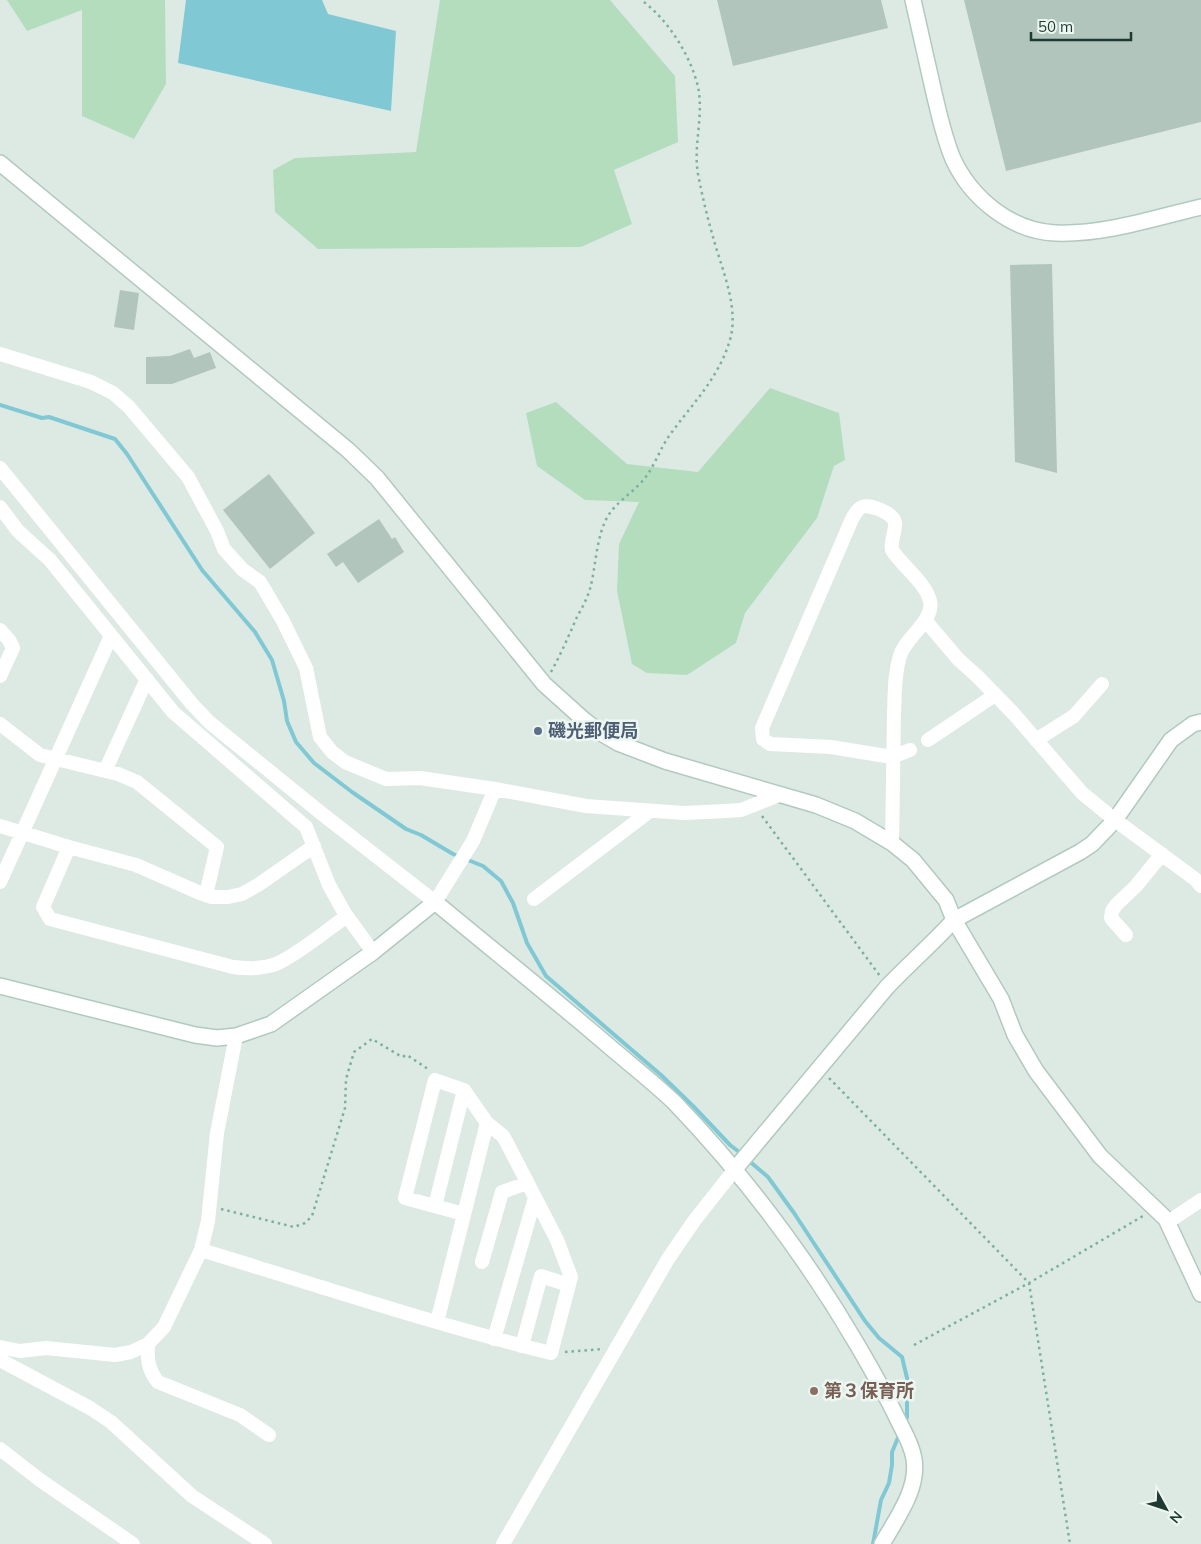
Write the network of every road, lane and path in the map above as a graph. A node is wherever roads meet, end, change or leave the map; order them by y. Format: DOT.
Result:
graph roads {
  1 [pos="641,0"];
  2 [pos="913,0"];
  3 [pos="0,162"];
  4 [pos="1201,207"];
  5 [pos="0,354"];
  6 [pos="0,468"];
  7 [pos="0,508"];
  8 [pos="925,620"];
  9 [pos="0,630"];
  10 [pos="111,636"];
  11 [pos="0,676"];
  12 [pos="147,679"];
  13 [pos="544,684"];
  14 [pos="1102,684"];
  15 [pos="995,695"];
  16 [pos="1201,722"];
  17 [pos="0,724"];
  18 [pos="928,740"];
  19 [pos="1036,740"];
  20 [pos="910,750"];
  21 [pos="892,757"];
  22 [pos="56,758"];
  23 [pos="105,771"];
  24 [pos="496,789"];
  25 [pos="779,795"];
  26 [pos="752,805"];
  27 [pos="650,811"];
  28 [pos="1115,820"];
  29 [pos="0,826"];
  30 [pos="22,833"];
  31 [pos="892,843"];
  32 [pos="314,846"];
  33 [pos="69,847"];
  34 [pos="1162,854"];
  35 [pos="0,882"];
  36 [pos="1200,882"];
  37 [pos="206,895"];
  38 [pos="534,899"];
  39 [pos="435,902"];
  40 [pos="347,916"];
  41 [pos="954,920"];
  42 [pos="1126,935"];
  43 [pos="373,952"];
  44 [pos="0,986"];
  45 [pos="887,987"];
  46 [pos="236,1036"];
  47 [pos="819,1068"];
  48 [pos="435,1080"];
  49 [pos="464,1090"];
  50 [pos="487,1124"];
  51 [pos="741,1162"];
  52 [pos="527,1182"];
  53 [pos="535,1198"];
  54 [pos="1201,1200"];
  55 [pos="435,1206"];
  56 [pos="210,1207"];
  57 [pos="1156,1209"];
  58 [pos="464,1214"];
  59 [pos="1168,1222"];
  60 [pos="201,1250"];
  61 [pos="482,1262"];
  62 [pos="1029,1283"];
  63 [pos="569,1285"];
  64 [pos="1201,1294"];
  65 [pos="437,1322"];
  66 [pos="494,1339"];
  67 [pos="148,1344"];
  68 [pos="914,1345"];
  69 [pos="522,1346"];
  70 [pos="0,1347"];
  71 [pos="615,1348"];
  72 [pos="551,1353"];
  73 [pos="0,1360"];
  74 [pos="268,1435"];
  75 [pos="0,1449"];
  76 [pos="133,1544"];
  77 [pos="265,1544"];
  78 [pos="503,1544"];
  79 [pos="882,1544"];
  80 [pos="1070,1544"];
  1 -- 13 [label="path"];
  2 -- 4 [label="street"];
  3 -- 13 [label="street"];
  5 -- 24 [label="street"];
  6 -- 39 [label="street"];
  7 -- 10 [label="street"];
  8 -- 15 [label="street"];
  8 -- 21 [label="street"];
  8 -- 21 [label="street"];
  9 -- 11 [label="street"];
  10 -- 12 [label="street"];
  10 -- 22 [label="street"];
  12 -- 23 [label="street"];
  12 -- 32 [label="street"];
  13 -- 25 [label="street"];
  14 -- 19 [label="street"];
  15 -- 18 [label="street"];
  15 -- 19 [label="street"];
  16 -- 28 [label="street"];
  17 -- 22 [label="street"];
  19 -- 28 [label="street"];
  20 -- 21 [label="street"];
  21 -- 31 [label="street"];
  22 -- 23 [label="street"];
  22 -- 30 [label="street"];
  23 -- 37 [label="street"];
  24 -- 27 [label="street"];
  24 -- 39 [label="street"];
  25 -- 26 [label="street"];
  25 -- 31 [label="street"];
  26 -- 27 [label="street"];
  26 -- 45 [label="path"];
  27 -- 38 [label="street"];
  28 -- 34 [label="street"];
  28 -- 41 [label="street"];
  29 -- 30 [label="street"];
  30 -- 33 [label="street"];
  30 -- 35 [label="street"];
  31 -- 41 [label="street"];
  32 -- 37 [label="street"];
  32 -- 40 [label="street"];
  33 -- 37 [label="street"];
  33 -- 40 [label="street"];
  34 -- 36 [label="street"];
  34 -- 42 [label="street"];
  39 -- 43 [label="street"];
  39 -- 51 [label="street"];
  40 -- 43 [label="street"];
  41 -- 45 [label="street"];
  41 -- 57 [label="street"];
  43 -- 46 [label="street"];
  44 -- 46 [label="street"];
  45 -- 47 [label="street"];
  46 -- 56 [label="street"];
  47 -- 51 [label="street"];
  47 -- 62 [label="path"];
  48 -- 49 [label="street"];
  48 -- 55 [label="street"];
  48 -- 56 [label="path"];
  49 -- 50 [label="street"];
  49 -- 55 [label="street"];
  50 -- 52 [label="street"];
  50 -- 58 [label="street"];
  51 -- 71 [label="street"];
  51 -- 79 [label="street"];
  52 -- 53 [label="street"];
  52 -- 61 [label="street"];
  53 -- 63 [label="street"];
  53 -- 66 [label="street"];
  54 -- 59 [label="street"];
  55 -- 58 [label="street"];
  56 -- 60 [label="street"];
  57 -- 59 [label="street"];
  57 -- 62 [label="path"];
  58 -- 65 [label="street"];
  59 -- 64 [label="street"];
  60 -- 65 [label="street"];
  60 -- 67 [label="street"];
  62 -- 68 [label="path"];
  62 -- 80 [label="path"];
  63 -- 69 [label="street"];
  63 -- 72 [label="street"];
  65 -- 66 [label="street"];
  66 -- 69 [label="street"];
  67 -- 70 [label="street"];
  67 -- 74 [label="street"];
  69 -- 72 [label="street"];
  71 -- 72 [label="path"];
  71 -- 78 [label="street"];
  73 -- 77 [label="street"];
  75 -- 76 [label="street"];
}
